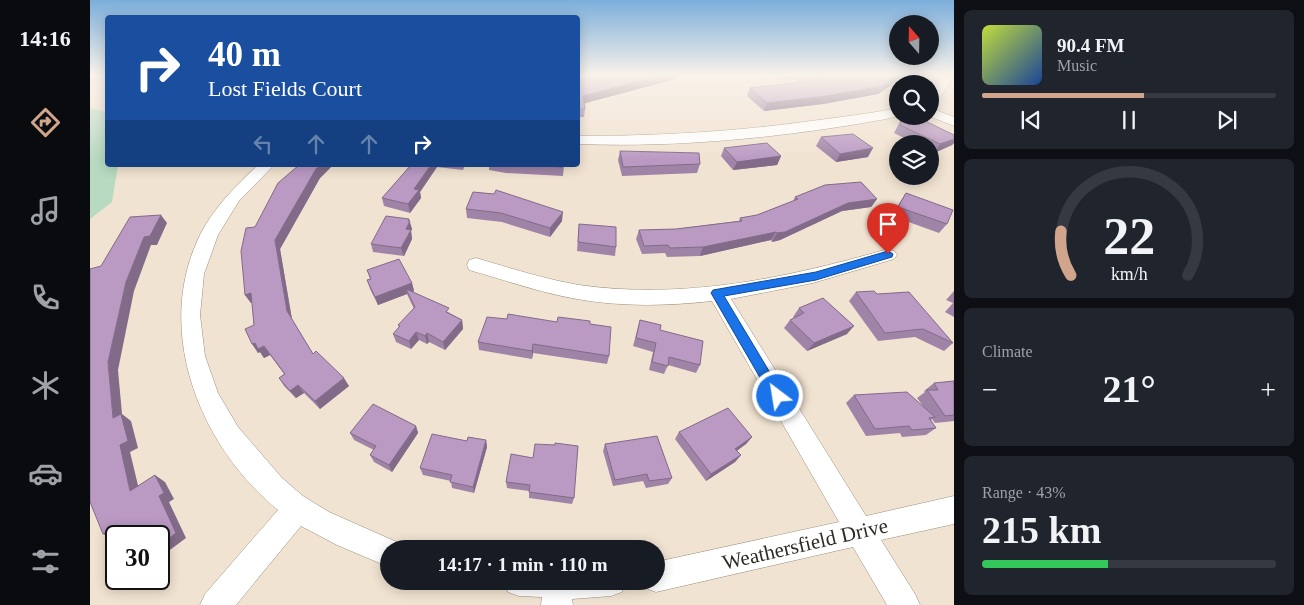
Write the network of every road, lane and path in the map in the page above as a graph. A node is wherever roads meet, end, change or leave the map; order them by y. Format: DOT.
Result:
graph roads {
  1 [pos="889,114"];
  2 [pos="939,116"];
  3 [pos="954,122"];
  4 [pos="580,140"];
  5 [pos="265,167"];
  6 [pos="888,254"];
  7 [pos="476,265"];
  8 [pos="717,293"];
  9 [pos="298,508"];
  10 [pos="954,510"];
  11 [pos="859,532"];
  12 [pos="380,550"];
  13 [pos="665,575"];
  14 [pos="574,590"];
  15 [pos="557,594"];
  16 [pos="216,605"];
  17 [pos="904,605"];
  1 -- 4 [label="street"];
  2 -- 3 [label="street"];
  5 -- 9 [label="street"];
  6 -- 8 [label="street"];
  7 -- 8 [label="street"];
  8 -- 11 [label="street"];
  9 -- 12 [label="street"];
  9 -- 16 [label="street"];
  10 -- 11 [label="street, Weathersfield Drive"];
  11 -- 13 [label="street, Weathersfield Drive"];
  11 -- 17 [label="street"];
  14 -- 15 [label="street"];
}
